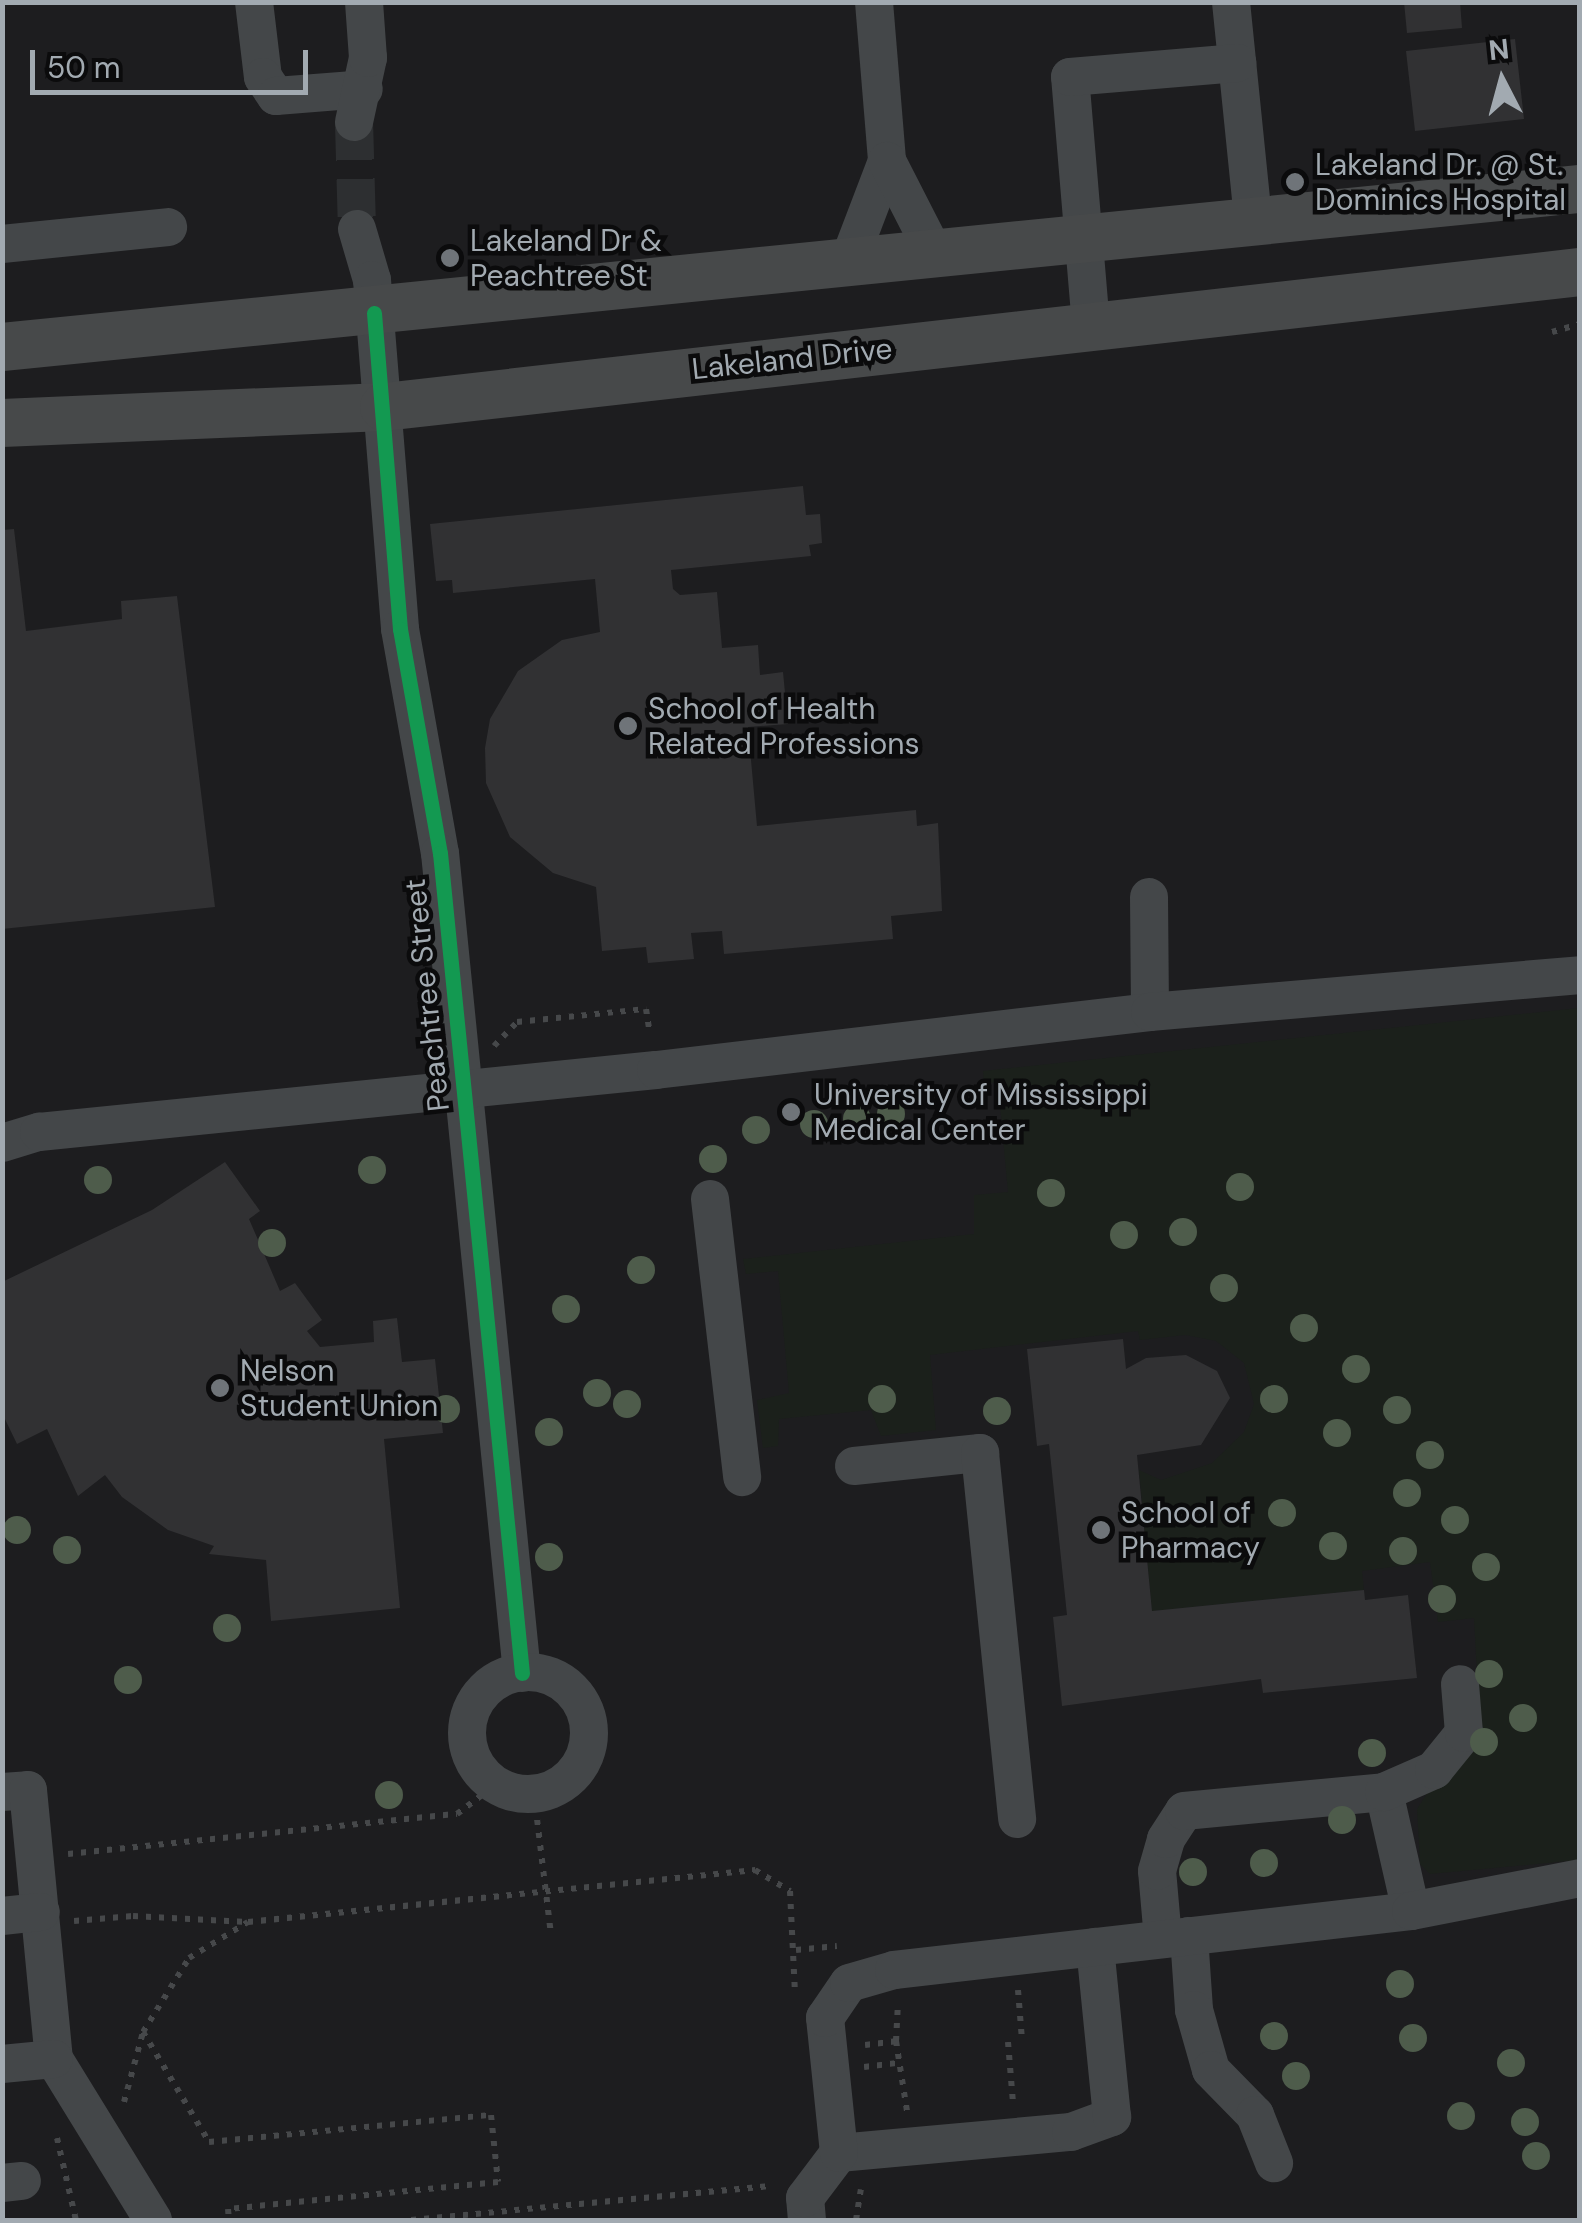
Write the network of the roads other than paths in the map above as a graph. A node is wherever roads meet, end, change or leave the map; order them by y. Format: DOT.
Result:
graph roads {
  1 [pos="254,2"];
  2 [pos="364,2"];
  3 [pos="874,2"];
  4 [pos="1231,2"];
  5 [pos="1237,63"];
  6 [pos="887,161"];
  7 [pos="1580,189"];
  8 [pos="1253,218"];
  9 [pos="168,227"];
  10 [pos="357,230"];
  11 [pos="1083,234"];
  12 [pos="2,244"];
  13 [pos="932,249"];
  14 [pos="850,258"];
  15 [pos="1580,272"];
  16 [pos="374,313"];
  17 [pos="1091,326"];
  18 [pos="2,347"];
  19 [pos="384,407"];
  20 [pos="2,424"];
  21 [pos="1149,897"];
  22 [pos="1580,975"];
  23 [pos="1150,1012"];
  24 [pos="465,1089"];
  25 [pos="2,1143"];
  26 [pos="710,1199"];
  27 [pos="854,1466"];
  28 [pos="742,1478"];
  29 [pos="522,1673"];
  30 [pos="1460,1684"];
  31 [pos="2,1792"];
  32 [pos="1384,1792"];
  33 [pos="1017,1819"];
  34 [pos="1580,1878"];
  35 [pos="1411,1911"];
  36 [pos="58,1913"];
  37 [pos="2,1916"];
  38 [pos="1176,1938"];
  39 [pos="1095,1947"];
  40 [pos="54,2059"];
  41 [pos="2,2064"];
  42 [pos="839,2152"];
  43 [pos="1274,2164"];
  44 [pos="806,2209"];
  45 [pos="153,2220"];
  1 -- 2 [label="street"];
  3 -- 6 [label="street"];
  4 -- 5 [label="street"];
  5 -- 8 [label="street"];
  5 -- 11 [label="street"];
  6 -- 13 [label="street"];
  6 -- 14 [label="street"];
  7 -- 8 [label="main road"];
  8 -- 11 [label="main road"];
  9 -- 12 [label="street"];
  10 -- 16 [label="street, Peachtree Street"];
  11 -- 13 [label="main road"];
  11 -- 17 [label="street"];
  13 -- 14 [label="main road"];
  14 -- 16 [label="main road"];
  15 -- 17 [label="main road, Lakeland Drive"];
  16 -- 18 [label="main road"];
  16 -- 19 [label="street, Peachtree Street"];
  17 -- 19 [label="main road, Lakeland Drive"];
  19 -- 20 [label="main road, Lakeland Drive"];
  19 -- 24 [label="street, Peachtree Street"];
  21 -- 23 [label="street"];
  22 -- 23 [label="street"];
  23 -- 24 [label="street"];
  24 -- 25 [label="street"];
  24 -- 29 [label="street, Peachtree Street"];
  26 -- 28 [label="street"];
  27 -- 33 [label="street"];
  29 -- 29 [label="street"];
  30 -- 32 [label="street"];
  31 -- 36 [label="street"];
  32 -- 35 [label="street"];
  32 -- 38 [label="street"];
  34 -- 35 [label="street"];
  35 -- 38 [label="street"];
  36 -- 37 [label="street"];
  36 -- 40 [label="street"];
  38 -- 39 [label="street"];
  38 -- 43 [label="street"];
  39 -- 42 [label="street"];
  39 -- 42 [label="street"];
  40 -- 41 [label="street"];
  40 -- 45 [label="street"];
  42 -- 44 [label="street"];
}
